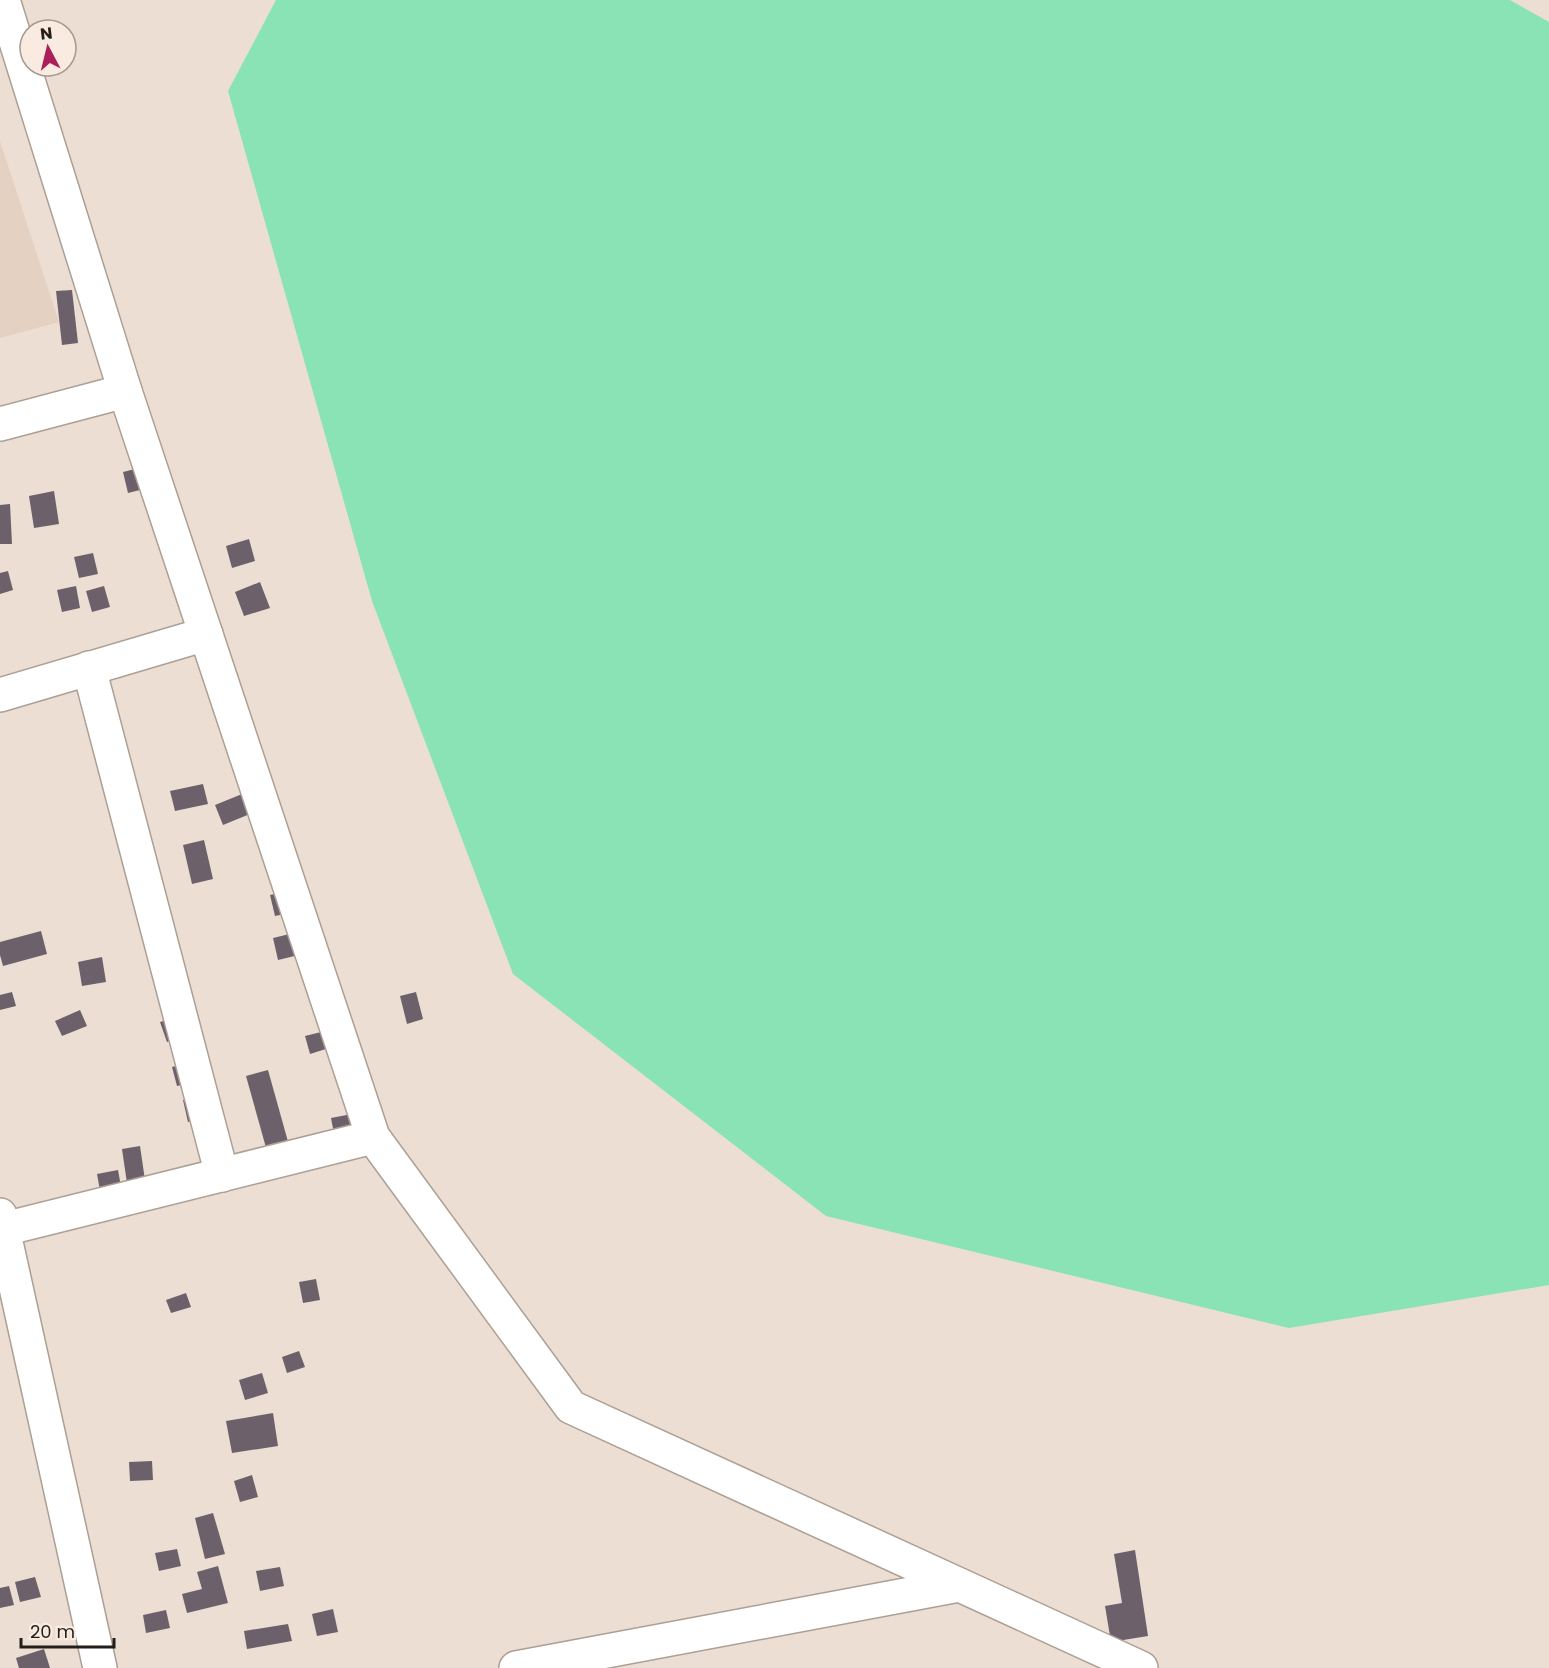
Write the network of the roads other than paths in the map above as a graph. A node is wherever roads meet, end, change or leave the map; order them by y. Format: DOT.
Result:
graph roads {
  1 [pos="3,0"];
  2 [pos="125,391"];
  3 [pos="0,424"];
  4 [pos="206,634"];
  5 [pos="89,668"];
  6 [pos="0,695"];
  7 [pos="373,1137"];
  8 [pos="222,1175"];
  9 [pos="1,1224"];
  10 [pos="959,1585"];
  11 [pos="100,1668"];
  12 [pos="516,1668"];
  13 [pos="1141,1668"];
  1 -- 2 [label="street"];
  2 -- 3 [label="street"];
  2 -- 4 [label="street"];
  4 -- 5 [label="street"];
  4 -- 7 [label="street"];
  5 -- 6 [label="street"];
  5 -- 8 [label="street"];
  7 -- 8 [label="street"];
  7 -- 10 [label="street"];
  8 -- 9 [label="street"];
  9 -- 11 [label="street"];
  10 -- 12 [label="street"];
  10 -- 13 [label="street"];
}
